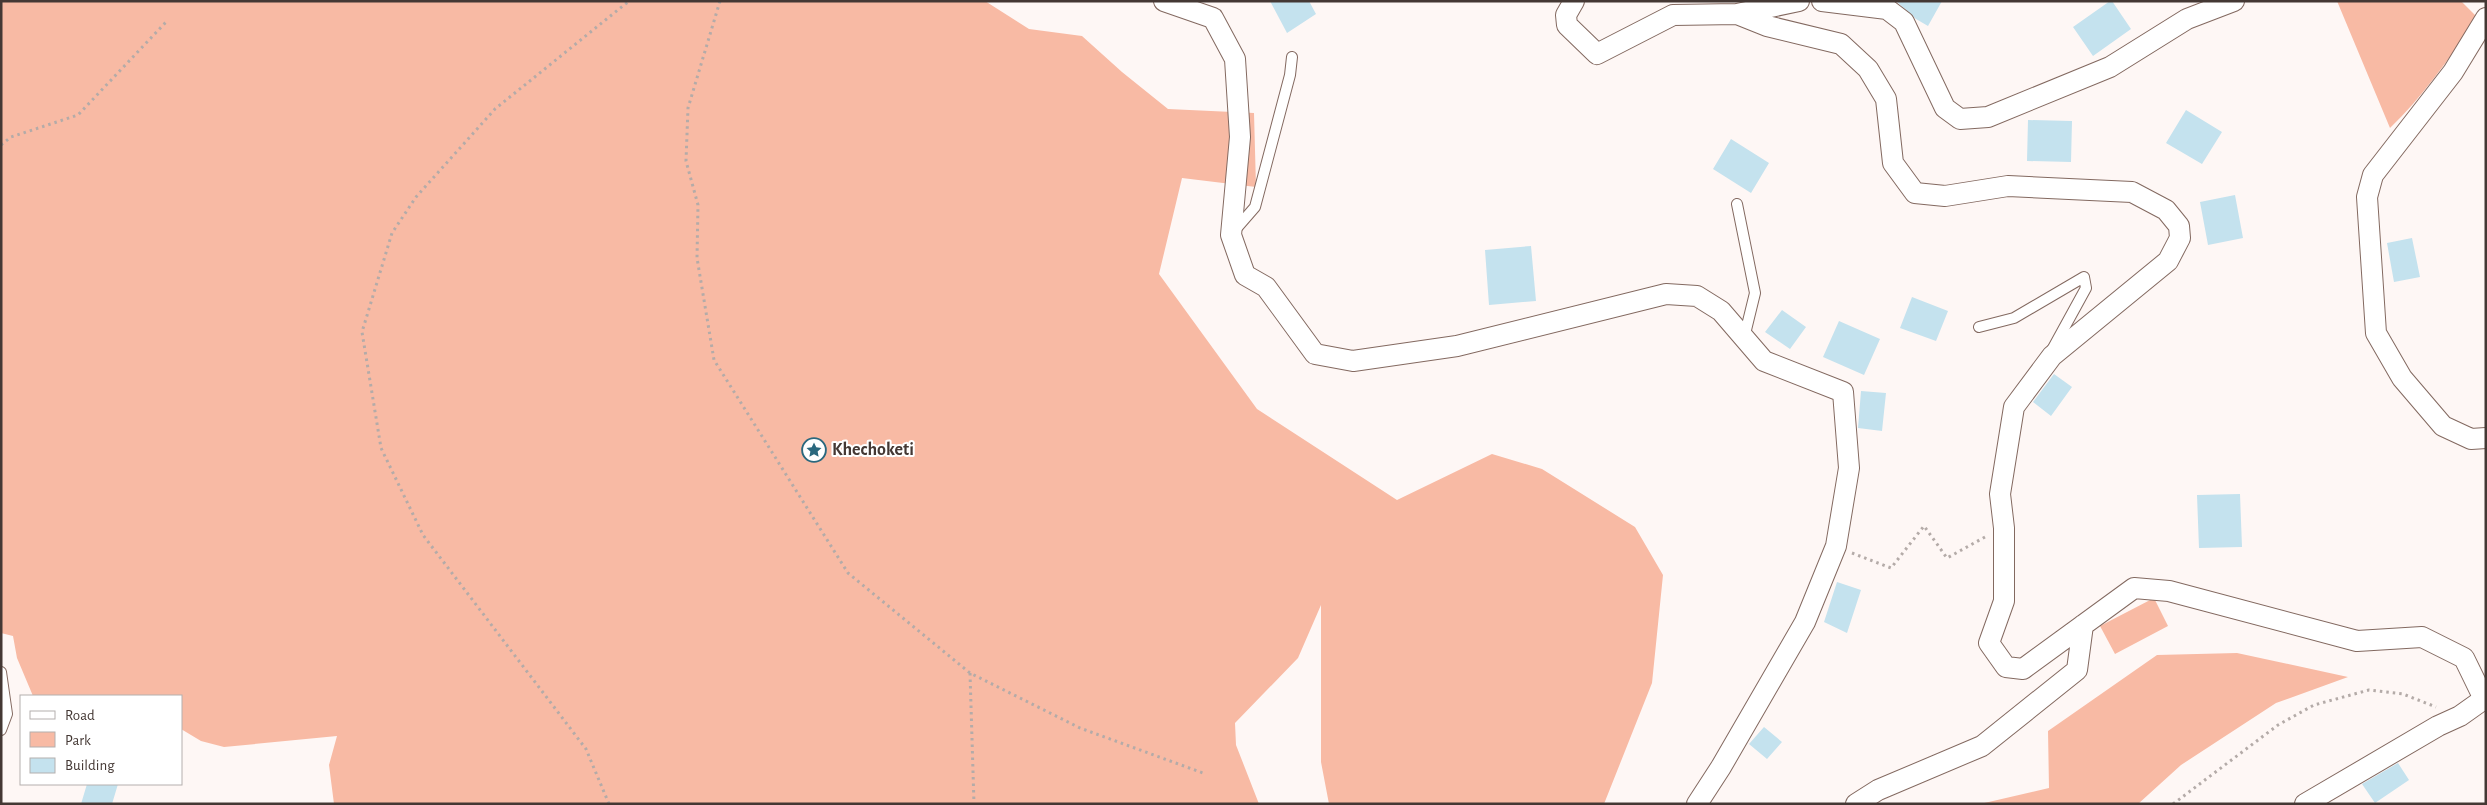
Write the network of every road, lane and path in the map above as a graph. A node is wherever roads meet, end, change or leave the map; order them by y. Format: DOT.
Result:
graph roads {
  1 [pos="629,1"];
  2 [pos="720,1"];
  3 [pos="1164,1"];
  4 [pos="1574,1"];
  5 [pos="1799,1"];
  6 [pos="1822,1"];
  7 [pos="2234,1"];
  8 [pos="2484,1"];
  9 [pos="2486,12"];
  10 [pos="1737,14"];
  11 [pos="2486,18"];
  12 [pos="166,22"];
  13 [pos="1292,57"];
  14 [pos="1,145"];
  15 [pos="1737,204"];
  16 [pos="1231,235"];
  17 [pos="1979,327"];
  18 [pos="1744,338"];
  19 [pos="2052,356"];
  20 [pos="2486,438"];
  21 [pos="2004,528"];
  22 [pos="1836,546"];
  23 [pos="2084,625"];
  24 [pos="1,672"];
  25 [pos="970,673"];
  26 [pos="2485,699"];
  27 [pos="2438,726"];
  28 [pos="1,730"];
  29 [pos="1203,773"];
  30 [pos="609,804"];
  31 [pos="974,804"];
  32 [pos="1697,804"];
  33 [pos="1856,804"];
  34 [pos="2173,804"];
  35 [pos="2305,804"];
  1 -- 30 [label="path"];
  2 -- 25 [label="path"];
  3 -- 16 [label="street"];
  4 -- 10 [label="street"];
  5 -- 10 [label="street"];
  6 -- 7 [label="street"];
  8 -- 9 [label="street"];
  10 -- 19 [label="street"];
  11 -- 20 [label="street"];
  12 -- 14 [label="path"];
  13 -- 16 [label="lane"];
  15 -- 18 [label="lane"];
  16 -- 18 [label="street"];
  17 -- 19 [label="lane"];
  18 -- 22 [label="street"];
  19 -- 21 [label="street"];
  21 -- 22 [label="path"];
  21 -- 23 [label="street"];
  22 -- 32 [label="street"];
  23 -- 26 [label="street"];
  23 -- 33 [label="street"];
  24 -- 28 [label="lane"];
  25 -- 29 [label="path"];
  25 -- 31 [label="path"];
  26 -- 27 [label="street"];
  27 -- 34 [label="path"];
  27 -- 35 [label="street"];
}
